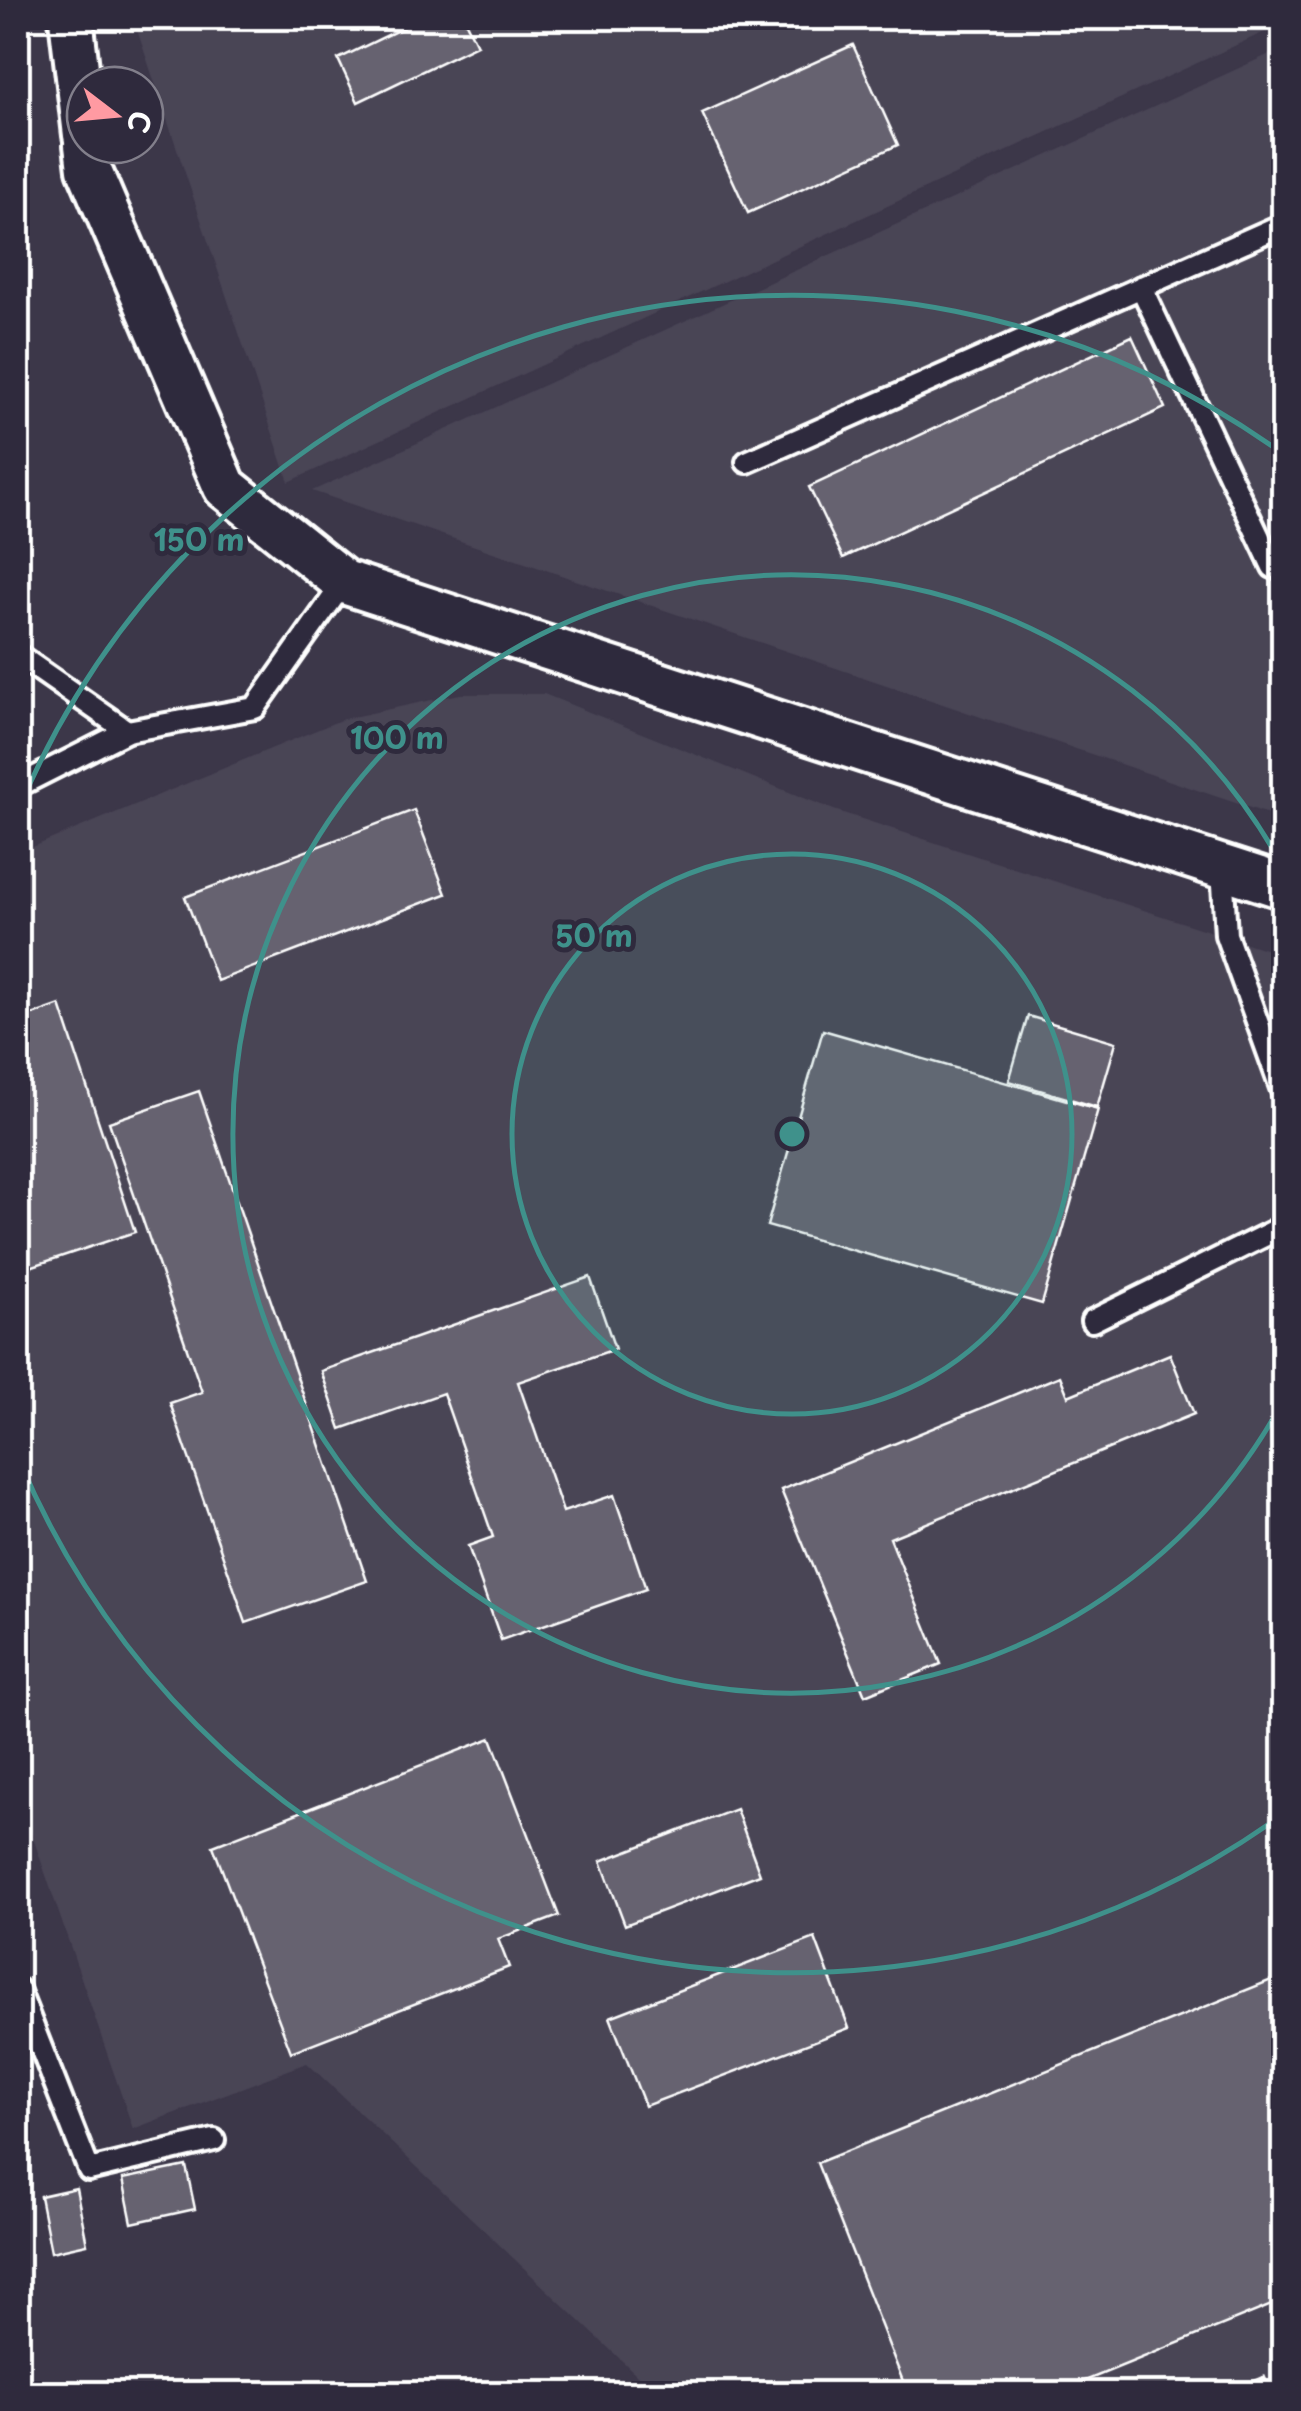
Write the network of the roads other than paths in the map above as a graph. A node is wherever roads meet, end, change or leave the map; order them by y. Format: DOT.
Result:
graph roads {
  1 [pos="71,18"];
  2 [pos="77,65"];
  3 [pos="88,165"];
  4 [pos="1284,224"];
  5 [pos="1141,287"];
  6 [pos="747,462"];
  7 [pos="1284,562"];
  8 [pos="344,582"];
  9 [pos="18,655"];
  10 [pos="128,731"];
  11 [pos="18,786"];
  12 [pos="1222,868"];
  13 [pos="1284,887"];
  14 [pos="1284,1096"];
  15 [pos="1284,1226"];
  16 [pos="1092,1321"];
  17 [pos="18,1988"];
  18 [pos="214,2140"];
  1 -- 2 [label="street"];
  3 -- 8 [label="street"];
  4 -- 5 [label="lane"];
  5 -- 6 [label="lane"];
  5 -- 7 [label="lane"];
  8 -- 10 [label="lane"];
  8 -- 12 [label="street"];
  9 -- 10 [label="lane"];
  10 -- 11 [label="lane"];
  12 -- 13 [label="street"];
  12 -- 14 [label="lane"];
  15 -- 16 [label="lane"];
  17 -- 18 [label="lane"];
}
